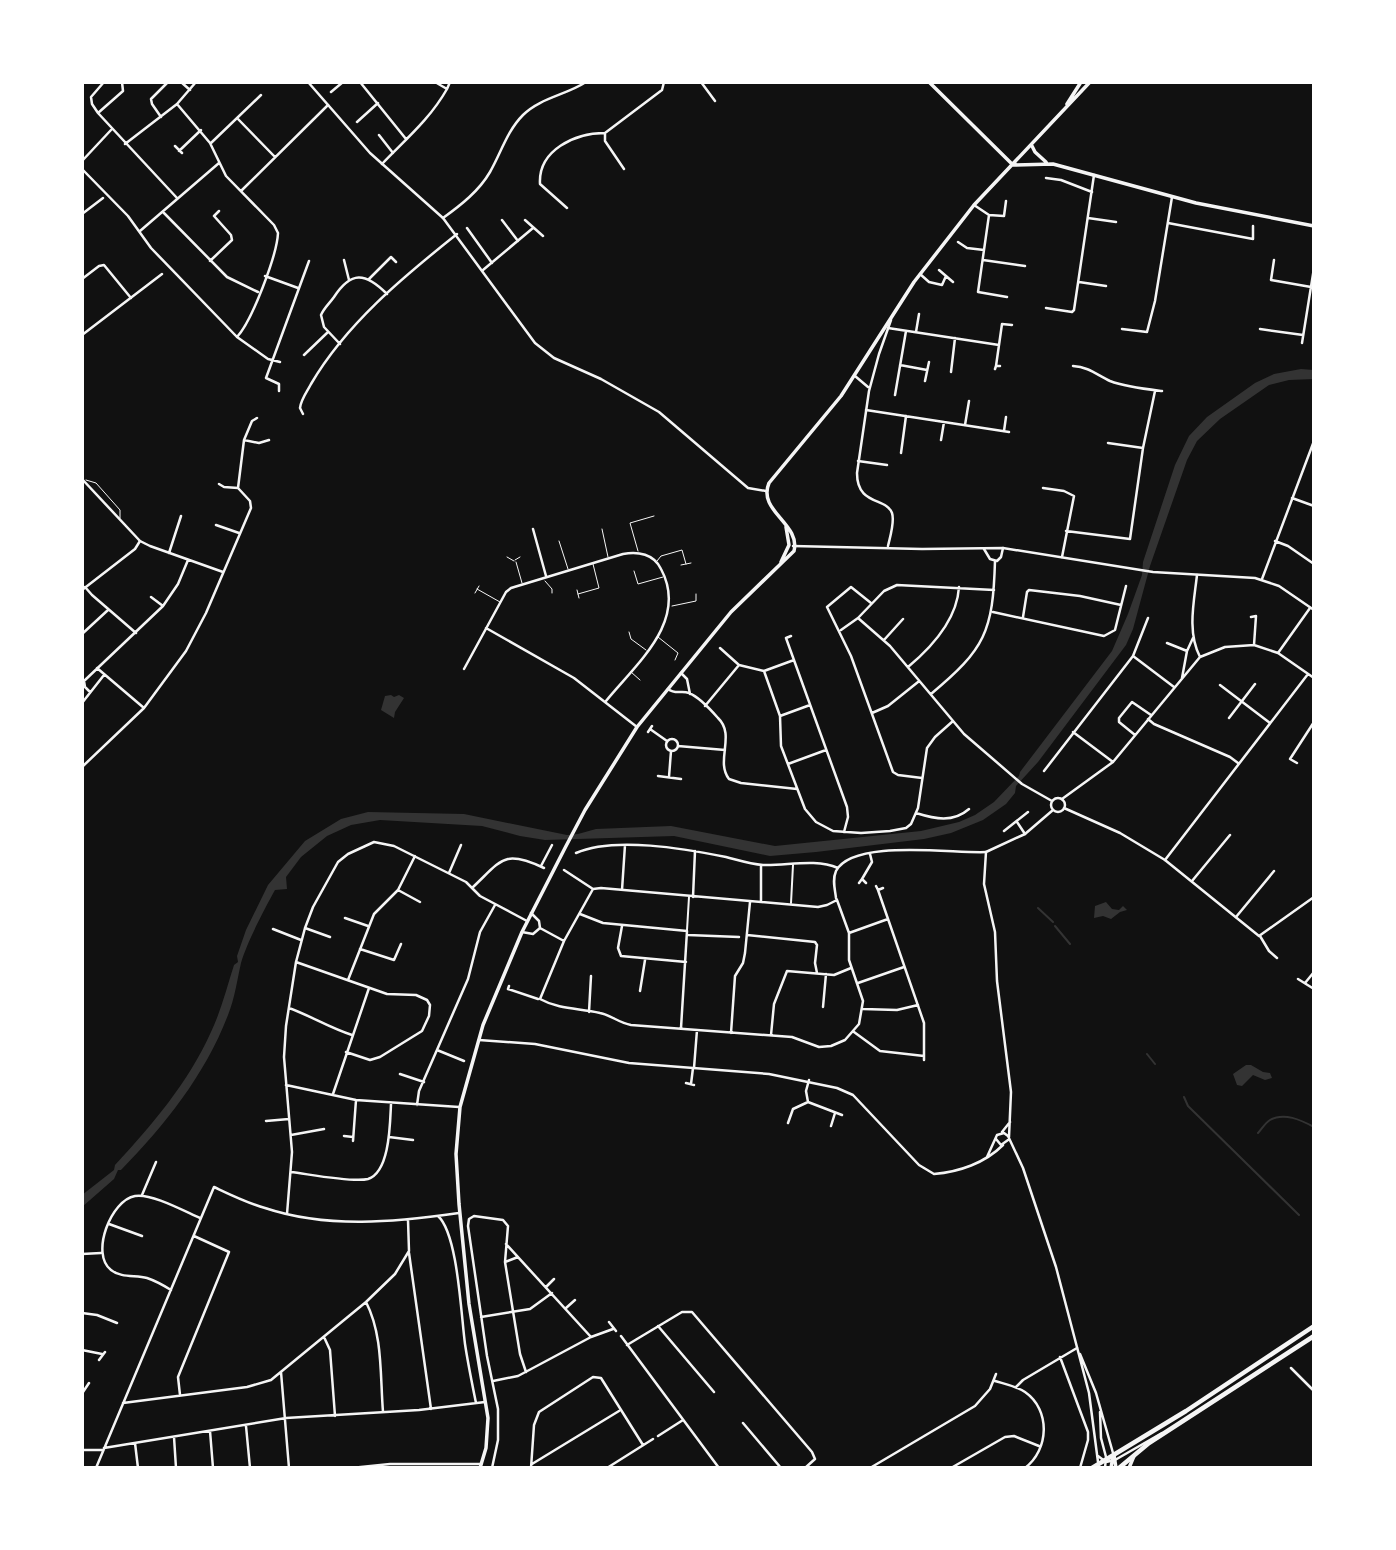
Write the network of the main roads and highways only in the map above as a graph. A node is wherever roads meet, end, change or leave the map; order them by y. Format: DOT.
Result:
graph roads {
  1 [pos="929,82"];
  2 [pos="1081,82"];
  3 [pos="1090,82"];
  4 [pos="1066,106"];
  5 [pos="1032,146"];
  6 [pos="1048,163"];
  7 [pos="1013,165"];
  8 [pos="1314,226"];
  9 [pos="785,524"];
  10 [pos="780,564"];
  11 [pos="1314,1326"];
  12 [pos="1314,1336"];
  13 [pos="1135,1454"];
  14 [pos="1105,1462"];
  15 [pos="481,1466"];
  16 [pos="1091,1468"];
  17 [pos="1111,1468"];
  18 [pos="1118,1468"];
  19 [pos="1129,1468"];
  1 -- 7 [label="main road"];
  2 -- 4 [label="main road"];
  3 -- 4 [label="main road"];
  4 -- 5 [label="main road"];
  5 -- 6 [label="main road"];
  5 -- 7 [label="main road"];
  6 -- 7 [label="main road"];
  6 -- 8 [label="main road"];
  7 -- 9 [label="main road"];
  9 -- 10 [label="main road"];
  9 -- 10 [label="main road"];
  10 -- 15 [label="main road"];
  11 -- 14 [label="highway"];
  12 -- 13 [label="highway"];
  13 -- 18 [label="highway"];
  13 -- 19 [label="main road"];
  14 -- 16 [label="highway"];
  14 -- 17 [label="main road"];
  14 -- 18 [label="main road"];
}
